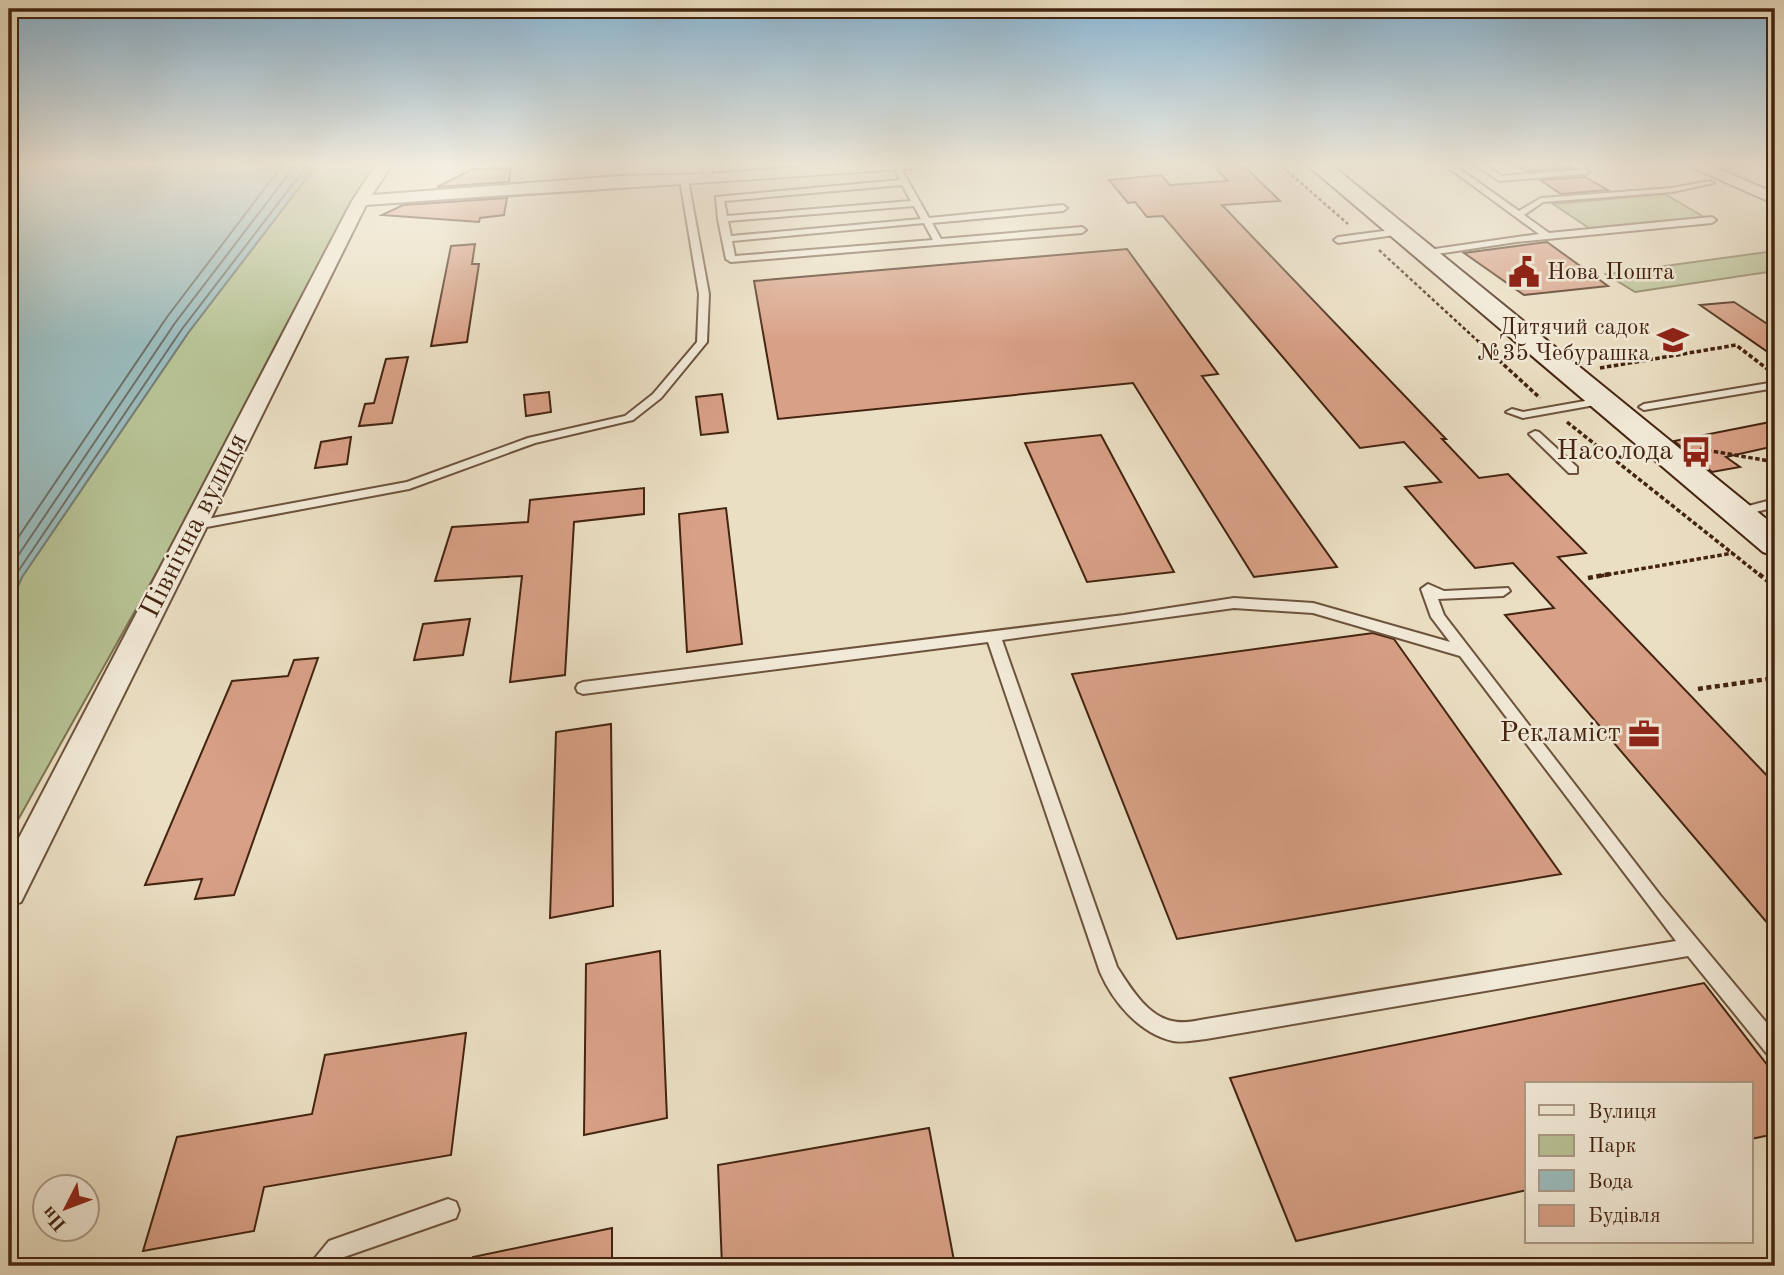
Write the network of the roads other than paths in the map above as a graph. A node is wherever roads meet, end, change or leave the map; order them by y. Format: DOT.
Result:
graph roads {
  1 [pos="349,222"];
  2 [pos="691,222"];
  3 [pos="723,222"];
  4 [pos="900,222"];
  5 [pos="928,222"];
  6 [pos="1388,222"];
  7 [pos="1529,222"];
  8 [pos="1686,222"];
  9 [pos="1082,230"];
  10 [pos="1399,232"];
  11 [pos="1547,236"];
  12 [pos="726,239"];
  13 [pos="1338,240"];
  14 [pos="939,241"];
  15 [pos="1424,253"];
  16 [pos="1775,385"];
  17 [pos="1602,401"];
  18 [pos="1644,407"];
  19 [pos="1573,470"];
  20 [pos="1775,503"];
  21 [pos="1737,513"];
  22 [pos="196,526"];
  23 [pos="1775,544"];
  24 [pos="1503,591"];
  25 [pos="993,635"];
  26 [pos="1465,652"];
  27 [pos="583,688"];
  28 [pos="9,891"];
  29 [pos="1692,947"];
  30 [pos="1775,1048"];
  31 [pos="448,1210"];
  32 [pos="324,1266"];
  1 -- 22 [label="street, Північна вулиця"];
  2 -- 22 [label="lane"];
  3 -- 12 [label="lane"];
  4 -- 12 [label="lane"];
  5 -- 14 [label="lane"];
  6 -- 10 [label="main road"];
  7 -- 11 [label="lane"];
  8 -- 11 [label="lane"];
  9 -- 14 [label="lane"];
  10 -- 13 [label="lane"];
  10 -- 15 [label="main road"];
  11 -- 15 [label="lane"];
  12 -- 14 [label="lane"];
  15 -- 17 [label="main road"];
  16 -- 18 [label="lane"];
  17 -- 19 [label="lane"];
  17 -- 21 [label="main road"];
  20 -- 21 [label="lane"];
  21 -- 23 [label="main road"];
  22 -- 28 [label="street, Північна вулиця"];
  24 -- 26 [label="lane"];
  25 -- 26 [label="lane"];
  25 -- 27 [label="lane"];
  25 -- 29 [label="lane"];
  26 -- 29 [label="lane"];
  29 -- 30 [label="lane"];
  31 -- 32 [label="lane"];
}
